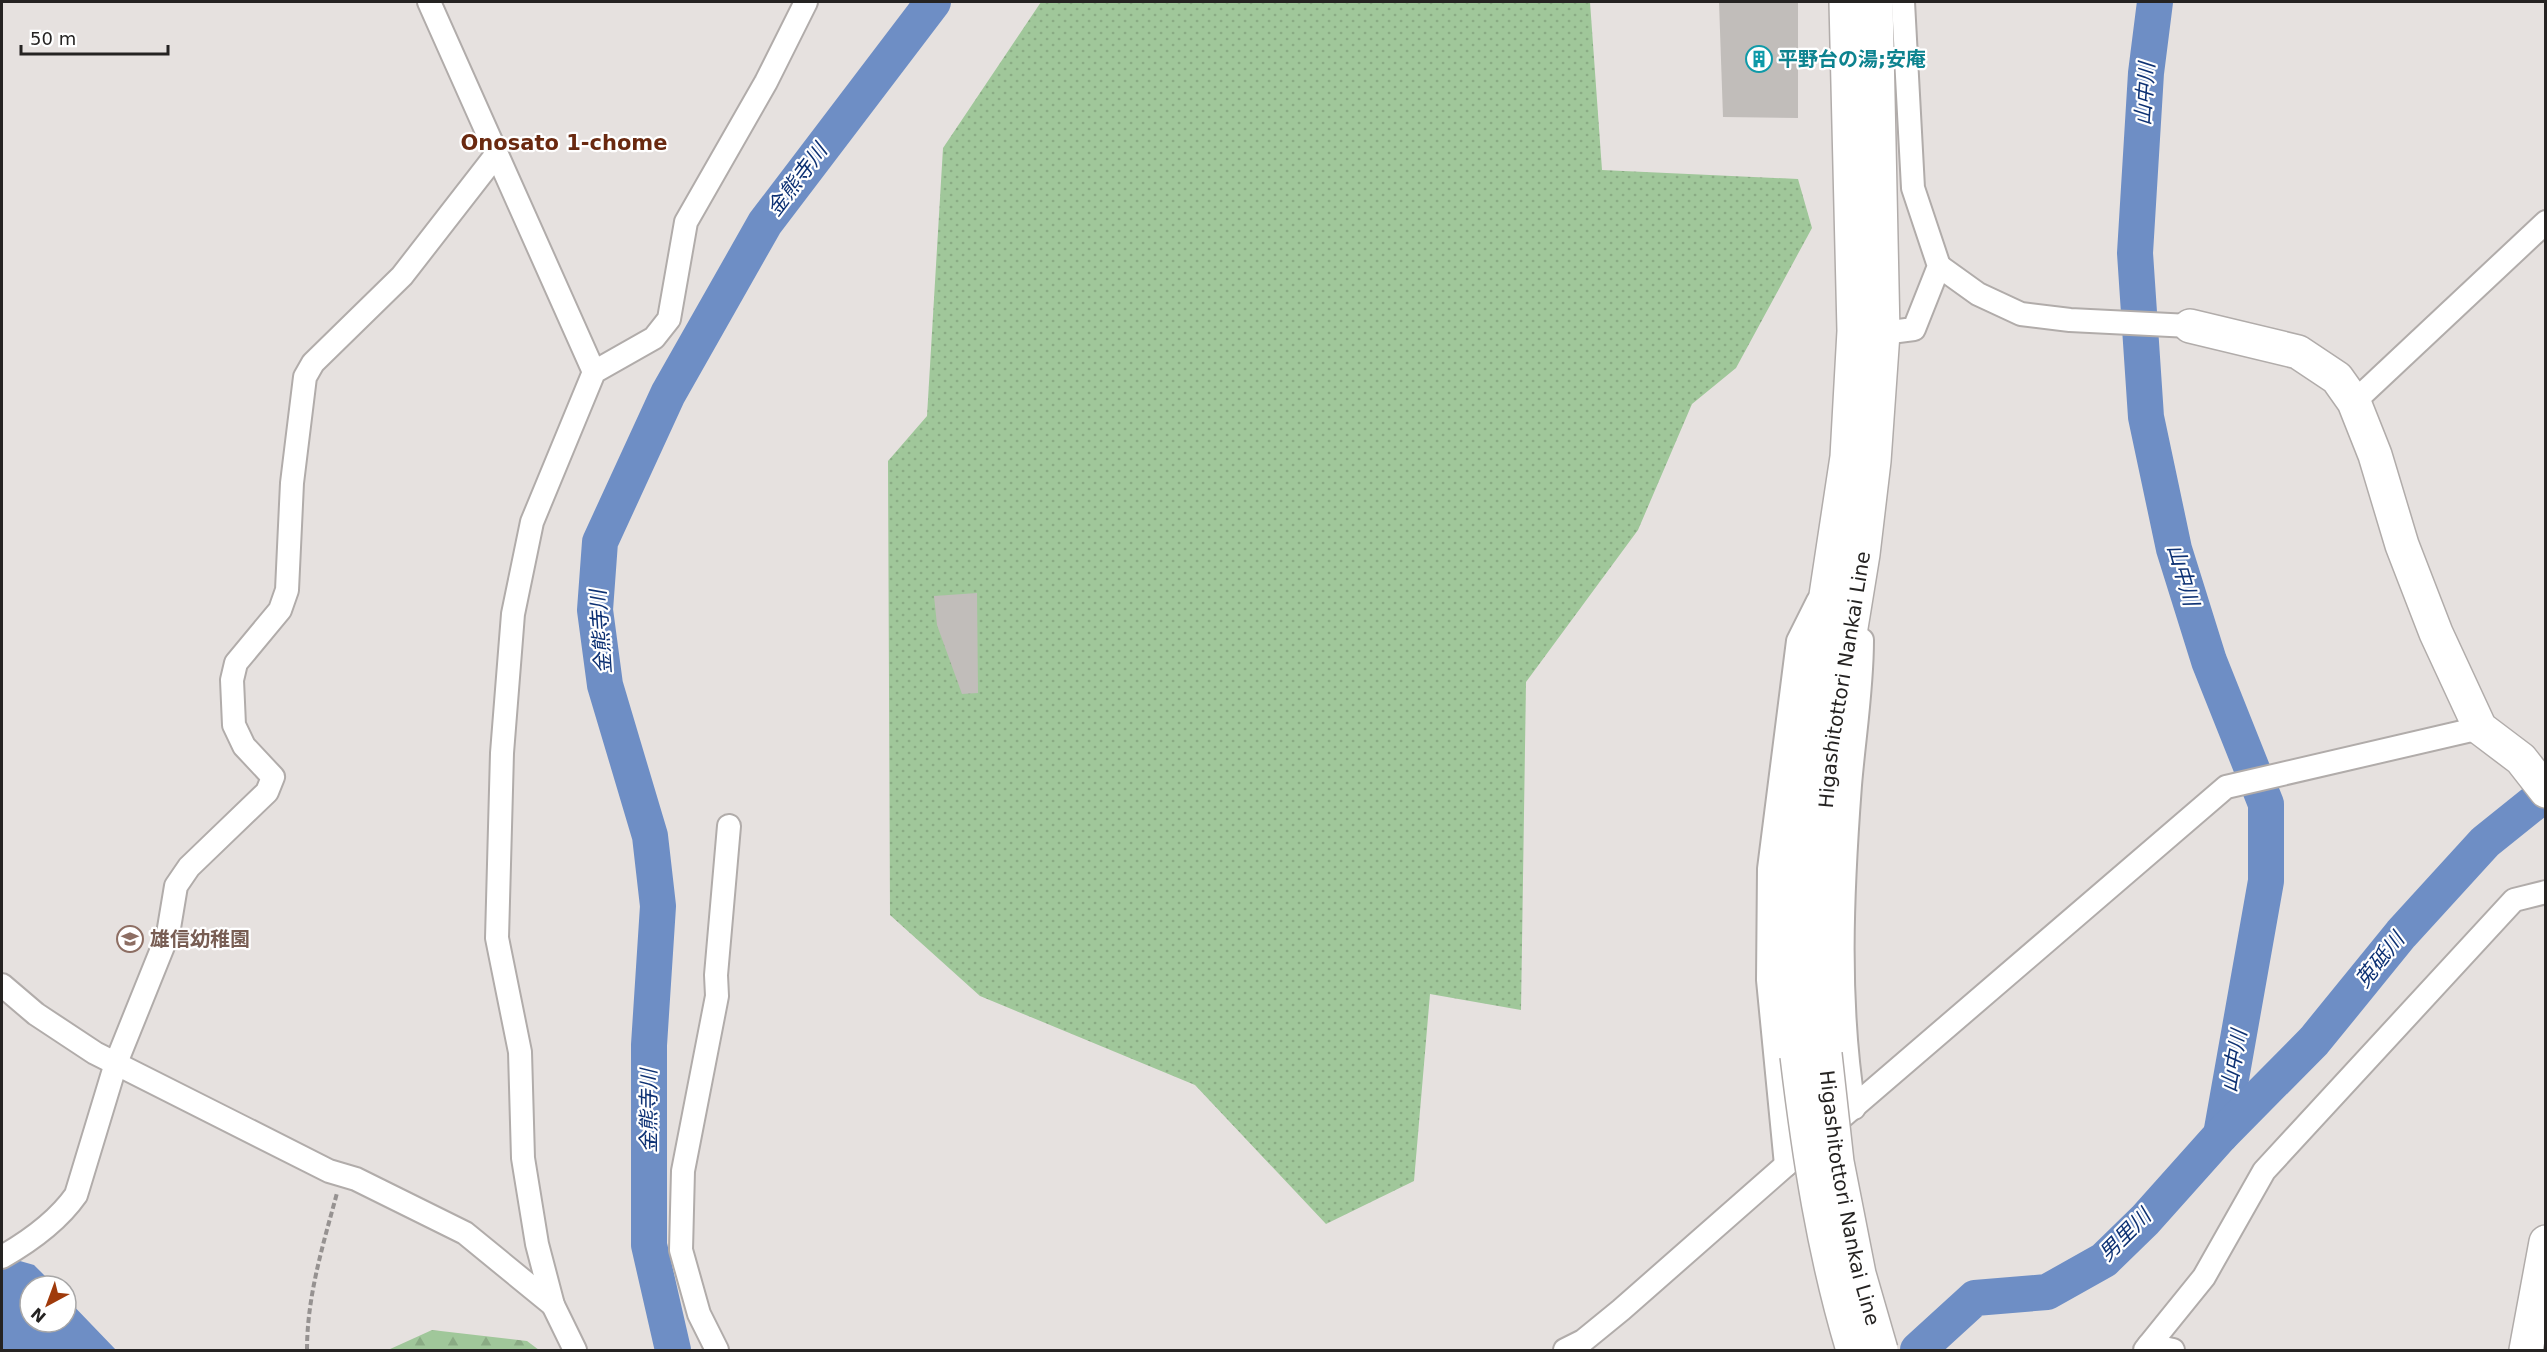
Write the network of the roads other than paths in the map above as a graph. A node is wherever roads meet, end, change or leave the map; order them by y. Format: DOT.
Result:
graph roads {
  1 [pos="429,2"];
  2 [pos="806,2"];
  3 [pos="1846,2"];
  4 [pos="1876,2"];
  5 [pos="1904,2"];
  6 [pos="496,155"];
  7 [pos="2546,222"];
  8 [pos="1939,266"];
  9 [pos="2190,326"];
  10 [pos="1883,333"];
  11 [pos="594,372"];
  12 [pos="2354,402"];
  13 [pos="1863,554"];
  14 [pos="1829,580"];
  15 [pos="2480,728"];
  16 [pos="2546,791"];
  17 [pos="729,826"];
  18 [pos="2546,892"];
  19 [pos="2,986"];
  20 [pos="1811,1055"];
  21 [pos="116,1063"];
  22 [pos="1854,1108"];
  23 [pos="1786,1165"];
  24 [pos="2546,1242"];
  25 [pos="2,1257"];
  26 [pos="553,1305"];
  27 [pos="1580,1347"];
  28 [pos="2147,1348"];
  29 [pos="575,1350"];
  30 [pos="717,1350"];
  31 [pos="1852,1350"];
  32 [pos="1881,1350"];
  33 [pos="2173,1350"];
  34 [pos="2526,1350"];
  1 -- 6 [label="street"];
  2 -- 11 [label="street"];
  3 -- 14 [label="main road, Higashitottori Nankai Line"];
  4 -- 10 [label="main road, Higashitottori Nankai Line"];
  5 -- 8 [label="street"];
  6 -- 11 [label="street"];
  6 -- 21 [label="street"];
  7 -- 12 [label="street"];
  8 -- 9 [label="street"];
  8 -- 10 [label="street"];
  9 -- 12 [label="main road"];
  10 -- 13 [label="main road, Higashitottori Nankai Line"];
  11 -- 26 [label="street"];
  12 -- 15 [label="main road"];
  13 -- 20 [label="main road, Higashitottori Nankai Line"];
  13 -- 22 [label="street"];
  14 -- 20 [label="main road, Higashitottori Nankai Line"];
  14 -- 23 [label="street"];
  15 -- 16 [label="main road"];
  15 -- 22 [label="street"];
  17 -- 30 [label="street"];
  18 -- 28 [label="street"];
  19 -- 21 [label="street"];
  20 -- 31 [label="main road, Higashitottori Nankai Line, bridge"];
  20 -- 32 [label="main road, Higashitottori Nankai Line, bridge"];
  21 -- 25 [label="street"];
  21 -- 26 [label="street"];
  22 -- 23 [label="street"];
  23 -- 27 [label="street"];
  24 -- 34 [label="main road"];
  26 -- 29 [label="street"];
  28 -- 33 [label="street"];
}
